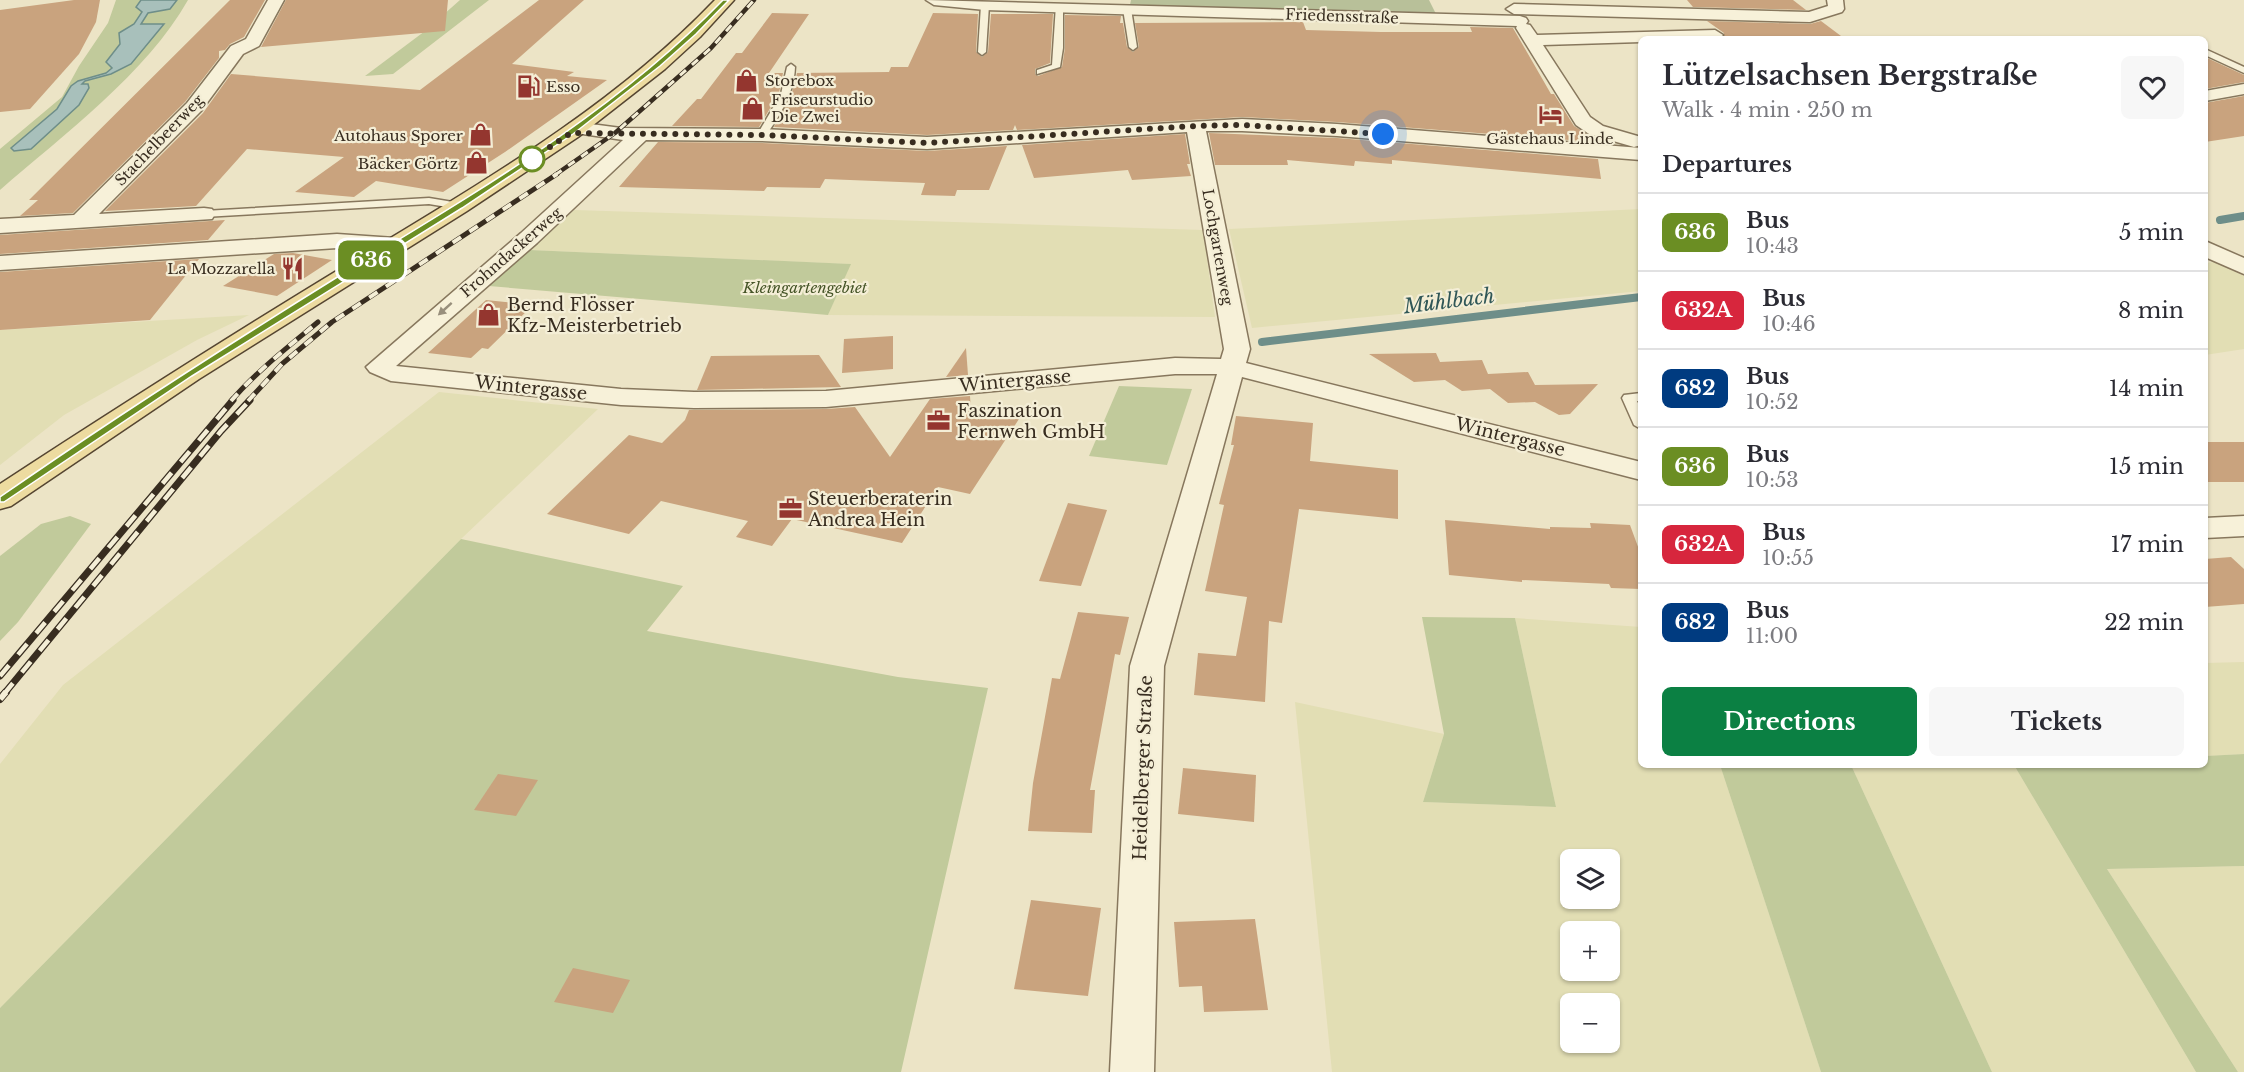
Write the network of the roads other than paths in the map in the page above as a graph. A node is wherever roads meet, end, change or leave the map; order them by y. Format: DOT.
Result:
graph roads {
  1 [pos="276,0"];
  2 [pos="726,0"];
  3 [pos="934,0"];
  4 [pos="1835,0"];
  5 [pos="1018,3"];
  6 [pos="985,5"];
  7 [pos="1059,7"];
  8 [pos="1127,9"];
  9 [pos="1514,10"];
  10 [pos="1707,16"];
  11 [pos="1658,36"];
  12 [pos="1638,37"];
  13 [pos="1532,40"];
  14 [pos="1133,47"];
  15 [pos="982,52"];
  16 [pos="2208,53"];
  17 [pos="791,67"];
  18 [pos="2244,70"];
  19 [pos="1040,72"];
  20 [pos="2244,89"];
  21 [pos="2208,95"];
  22 [pos="2244,106"];
  23 [pos="2208,111"];
  24 [pos="1195,126"];
  25 [pos="574,130"];
  26 [pos="641,134"];
  27 [pos="762,135"];
  28 [pos="1638,141"];
  29 [pos="1638,154"];
  30 [pos="459,206"];
  31 [pos="204,214"];
  32 [pos="80,221"];
  33 [pos="0,226"];
  34 [pos="395,245"];
  35 [pos="2208,249"];
  36 [pos="0,263"];
  37 [pos="2244,267"];
  38 [pos="379,367"];
  39 [pos="1232,367"];
  40 [pos="1638,397"];
  41 [pos="1638,418"];
  42 [pos="1638,470"];
  43 [pos="0,499"];
  44 [pos="2244,526"];
  45 [pos="2208,528"];
  46 [pos="1132,1072"];
  1 -- 32 [label="street, Stachelbeerweg"];
  2 -- 25 [label="main road"];
  3 -- 6 [label="street, Friedensstraße"];
  4 -- 10 [label="street, Friedensstraße"];
  5 -- 6 [label="street, Friedensstraße"];
  5 -- 7 [label="street, Friedensstraße"];
  6 -- 15 [label="lane"];
  7 -- 8 [label="street, Friedensstraße"];
  7 -- 19 [label="lane"];
  8 -- 9 [label="street, Friedensstraße"];
  8 -- 14 [label="lane"];
  9 -- 10 [label="street, Friedensstraße"];
  9 -- 13 [label="street"];
  10 -- 11 [label="street"];
  12 -- 13 [label="street"];
  13 -- 28 [label="street"];
  16 -- 18 [label="lane"];
  17 -- 27 [label="lane"];
  20 -- 21 [label="street"];
  22 -- 23 [label="street"];
  24 -- 27 [label="street"];
  24 -- 29 [label="street"];
  24 -- 39 [label="street, Lochgartenweg"];
  25 -- 26 [label="street"];
  25 -- 30 [label="main road"];
  26 -- 27 [label="street"];
  26 -- 38 [label="street, Frohndackerweg, one-way"];
  30 -- 31 [label="lane"];
  30 -- 34 [label="main road"];
  31 -- 32 [label="street"];
  32 -- 33 [label="street"];
  34 -- 36 [label="street"];
  34 -- 43 [label="main road"];
  35 -- 37 [label="street"];
  38 -- 39 [label="street, Wintergasse"];
  39 -- 42 [label="street, Wintergasse"];
  39 -- 46 [label="street, Heidelberger Straße"];
  40 -- 41 [label="lane"];
  44 -- 45 [label="street"];
}
